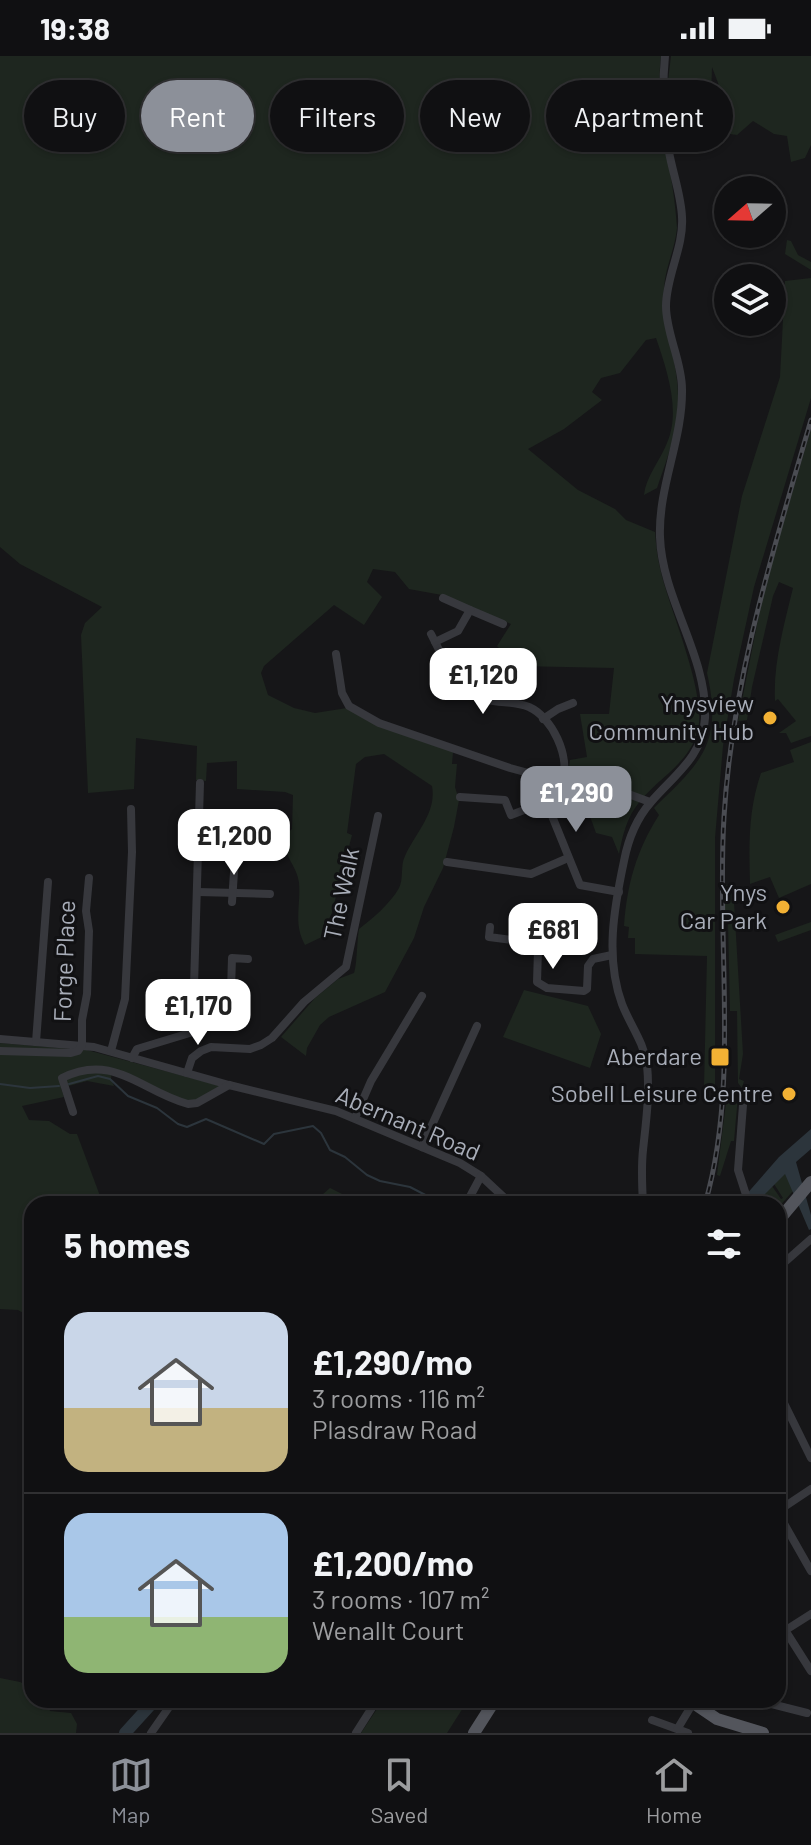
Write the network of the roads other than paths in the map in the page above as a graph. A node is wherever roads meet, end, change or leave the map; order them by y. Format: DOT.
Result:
graph roads {
  1 [pos="665,56"];
  2 [pos="443,598"];
  3 [pos="470,610"];
  4 [pos="503,624"];
  5 [pos="336,654"];
  6 [pos="573,703"];
  7 [pos="543,719"];
  8 [pos="535,774"];
  9 [pos="562,781"];
  10 [pos="200,783"];
  11 [pos="460,797"];
  12 [pos="545,802"];
  13 [pos="650,802"];
  14 [pos="131,809"];
  15 [pos="378,816"];
  16 [pos="254,828"];
  17 [pos="568,858"];
  18 [pos="447,862"];
  19 [pos="89,878"];
  20 [pos="48,882"];
  21 [pos="198,892"];
  22 [pos="619,892"];
  23 [pos="270,894"];
  24 [pos="233,898"];
  25 [pos="489,936"];
  26 [pos="612,955"];
  27 [pos="248,959"];
  28 [pos="197,992"];
  29 [pos="422,996"];
  30 [pos="477,1026"];
  31 [pos="0,1039"];
  32 [pos="36,1042"];
  33 [pos="82,1045"];
  34 [pos="0,1051"];
  35 [pos="111,1051"];
  36 [pos="132,1058"];
  37 [pos="187,1073"];
  38 [pos="229,1085"];
  39 [pos="744,1092"];
  40 [pos="73,1112"];
  41 [pos="355,1118"];
  42 [pos="422,1147"];
  43 [pos="481,1176"];
  44 [pos="808,1186"];
  45 [pos="470,1196"];
  46 [pos="502,1196"];
  47 [pos="643,1196"];
  48 [pos="746,1196"];
  49 [pos="786,1211"];
  50 [pos="811,1239"];
  51 [pos="786,1261"];
  52 [pos="786,1407"];
  53 [pos="811,1458"];
  54 [pos="811,1489"];
  55 [pos="786,1506"];
  56 [pos="786,1526"];
  57 [pos="811,1571"];
  58 [pos="811,1614"];
  59 [pos="786,1630"];
  60 [pos="786,1638"];
  61 [pos="811,1671"];
  62 [pos="168,1708"];
  63 [pos="372,1708"];
  64 [pos="490,1708"];
  65 [pos="688,1708"];
  66 [pos="700,1708"];
  67 [pos="786,1708"];
  68 [pos="807,1713"];
  69 [pos="652,1720"];
  70 [pos="678,1728"];
  71 [pos="151,1733"];
  72 [pos="356,1733"];
  73 [pos="474,1733"];
  74 [pos="688,1733"];
  75 [pos="763,1733"];
  1 -- 13 [label="street"];
  2 -- 3 [label="street"];
  3 -- 4 [label="street"];
  3 -- 7 [label="street"];
  5 -- 8 [label="street"];
  6 -- 7 [label="street"];
  7 -- 9 [label="street"];
  8 -- 9 [label="street"];
  8 -- 12 [label="street"];
  9 -- 13 [label="street"];
  10 -- 21 [label="street"];
  11 -- 12 [label="street"];
  12 -- 17 [label="street"];
  13 -- 22 [label="street"];
  14 -- 35 [label="street"];
  15 -- 37 [label="street, The Walk"];
  16 -- 24 [label="street"];
  17 -- 18 [label="street"];
  17 -- 22 [label="street"];
  19 -- 33 [label="street, Forge Place"];
  20 -- 32 [label="street"];
  21 -- 24 [label="street"];
  21 -- 28 [label="street"];
  22 -- 26 [label="street"];
  23 -- 24 [label="street"];
  25 -- 26 [label="street"];
  26 -- 47 [label="street"];
  27 -- 28 [label="street"];
  28 -- 36 [label="street"];
  29 -- 41 [label="street"];
  30 -- 42 [label="street"];
  31 -- 32 [label="street, Abernant Road"];
  32 -- 33 [label="street, Abernant Road"];
  33 -- 34 [label="street"];
  33 -- 35 [label="street, Abernant Road"];
  35 -- 36 [label="street, Abernant Road"];
  36 -- 37 [label="street, Abernant Road"];
  37 -- 38 [label="street, Abernant Road"];
  38 -- 40 [label="street"];
  38 -- 41 [label="street, Abernant Road"];
  39 -- 48 [label="street"];
  41 -- 42 [label="street, Abernant Road"];
  42 -- 43 [label="street, Abernant Road"];
  43 -- 45 [label="street"];
  43 -- 46 [label="street, Abernant Road"];
  44 -- 49 [label="main road"];
  50 -- 51 [label="street"];
  52 -- 53 [label="street"];
  54 -- 55 [label="street"];
  56 -- 57 [label="street"];
  58 -- 59 [label="street"];
  60 -- 61 [label="street"];
  62 -- 71 [label="street"];
  63 -- 72 [label="street"];
  64 -- 73 [label="main road"];
  65 -- 70 [label="street"];
  66 -- 75 [label="main road"];
  67 -- 68 [label="street"];
  69 -- 70 [label="street"];
  70 -- 74 [label="street"];
}
